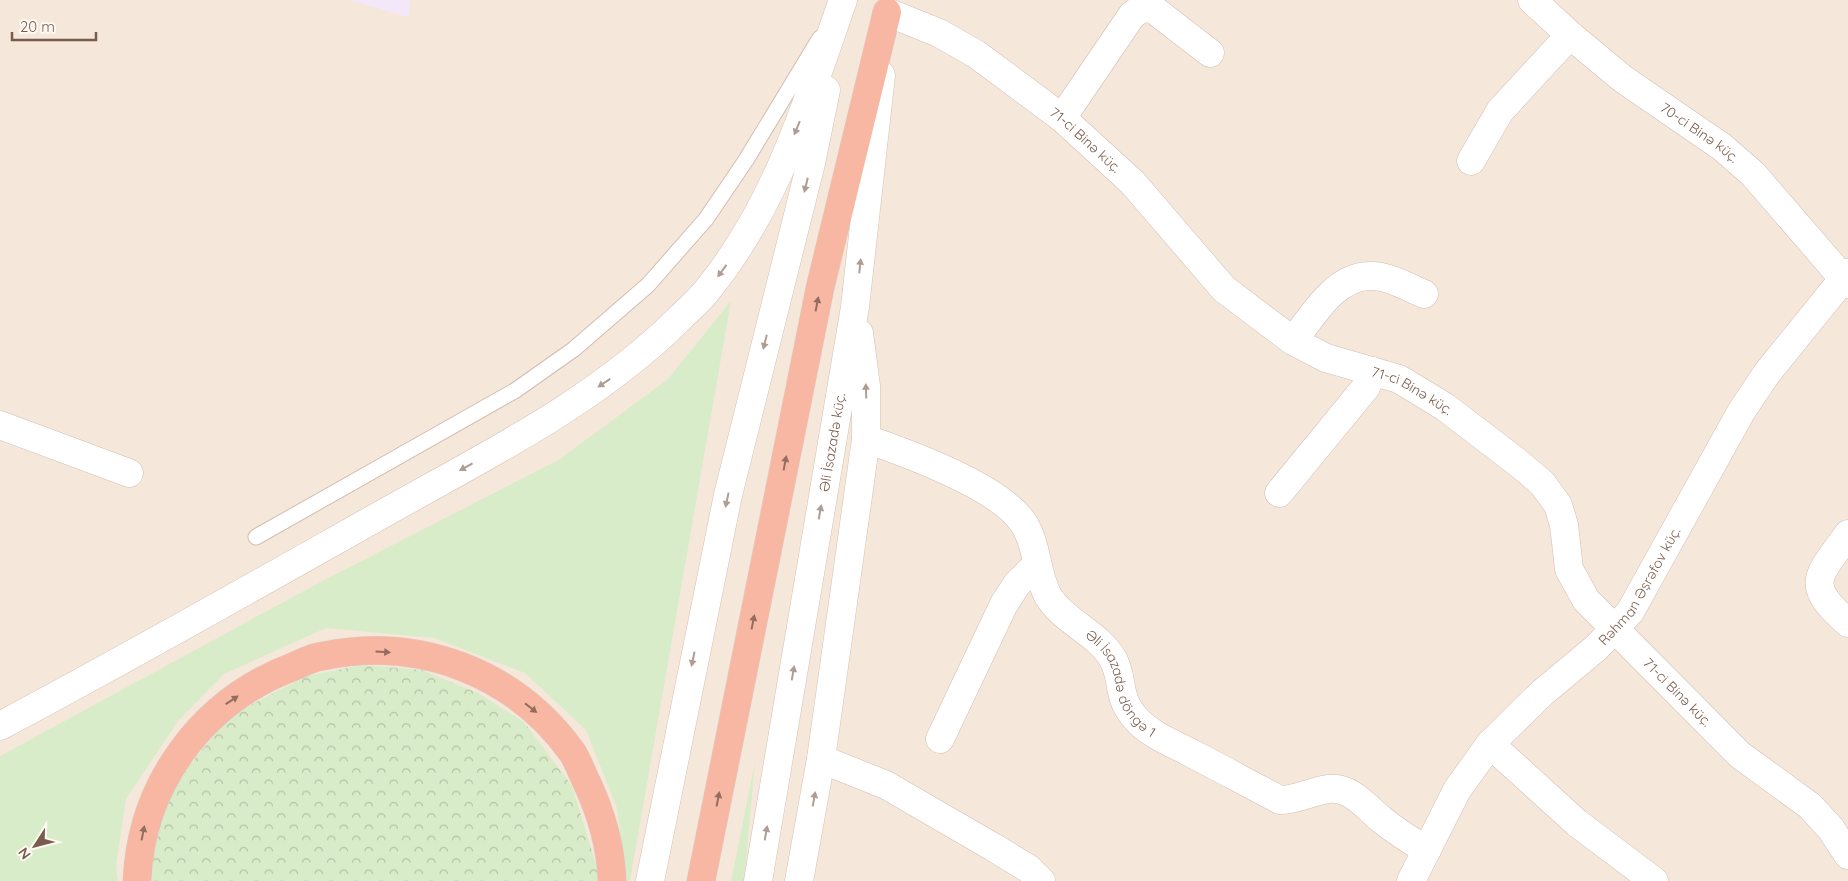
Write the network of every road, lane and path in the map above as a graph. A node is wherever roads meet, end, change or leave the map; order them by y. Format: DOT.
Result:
graph roads {
  1 [pos="843,0"];
  2 [pos="1532,0"];
  3 [pos="888,6"];
  4 [pos="1570,35"];
  5 [pos="1210,53"];
  6 [pos="1062,118"];
  7 [pos="1471,161"];
  8 [pos="1847,278"];
  9 [pos="1424,294"];
  10 [pos="855,307"];
  11 [pos="1293,341"];
  12 [pos="1372,371"];
  13 [pos="0,425"];
  14 [pos="866,439"];
  15 [pos="129,473"];
  16 [pos="1279,493"];
  17 [pos="1848,534"];
  18 [pos="256,537"];
  19 [pos="1036,565"];
  20 [pos="1848,623"];
  21 [pos="1614,630"];
  22 [pos="0,726"];
  23 [pos="940,740"];
  24 [pos="1490,744"];
  25 [pos="821,759"];
  26 [pos="1427,850"];
  27 [pos="1848,855"];
  28 [pos="137,881"];
  29 [pos="612,881"];
  30 [pos="650,881"];
  31 [pos="701,881"];
  32 [pos="758,881"];
  33 [pos="799,881"];
  34 [pos="1041,881"];
  35 [pos="1411,881"];
  36 [pos="1654,881"];
  1 -- 18 [label="lane"];
  1 -- 22 [label="street, one-way"];
  1 -- 30 [label="street, one-way"];
  2 -- 4 [label="street, 70-ci Binə küç."];
  3 -- 6 [label="street, 71-ci Binə küç."];
  10 -- 3 [label="street, Əli İsazadə küç., one-way"];
  31 -- 3 [label="highway, one-way"];
  4 -- 7 [label="street"];
  4 -- 8 [label="street, 70-ci Binə küç."];
  5 -- 6 [label="street"];
  6 -- 11 [label="street, 71-ci Binə küç."];
  8 -- 21 [label="street, Rəhman Əşrəfov küç."];
  9 -- 11 [label="street"];
  14 -- 10 [label="street, one-way"];
  32 -- 10 [label="street, Əli İsazadə küç., one-way"];
  11 -- 12 [label="street, 71-ci Binə küç."];
  12 -- 16 [label="street"];
  12 -- 21 [label="street, 71-ci Binə küç."];
  13 -- 15 [label="street"];
  14 -- 19 [label="street, Əli İsazadə döngə 1"];
  14 -- 25 [label="street"];
  17 -- 20 [label="street"];
  19 -- 23 [label="street"];
  19 -- 26 [label="street, Əli İsazadə döngə 1"];
  21 -- 24 [label="street, Rəhman Əşrəfov küç."];
  21 -- 27 [label="street, 71-ci Binə küç."];
  24 -- 26 [label="street, Rəhman Əşrəfov küç."];
  24 -- 36 [label="street"];
  33 -- 25 [label="street, one-way"];
  25 -- 34 [label="street"];
  26 -- 35 [label="street, Rəhman Əşrəfov küç."];
  28 -- 29 [label="highway, one-way"];
}
